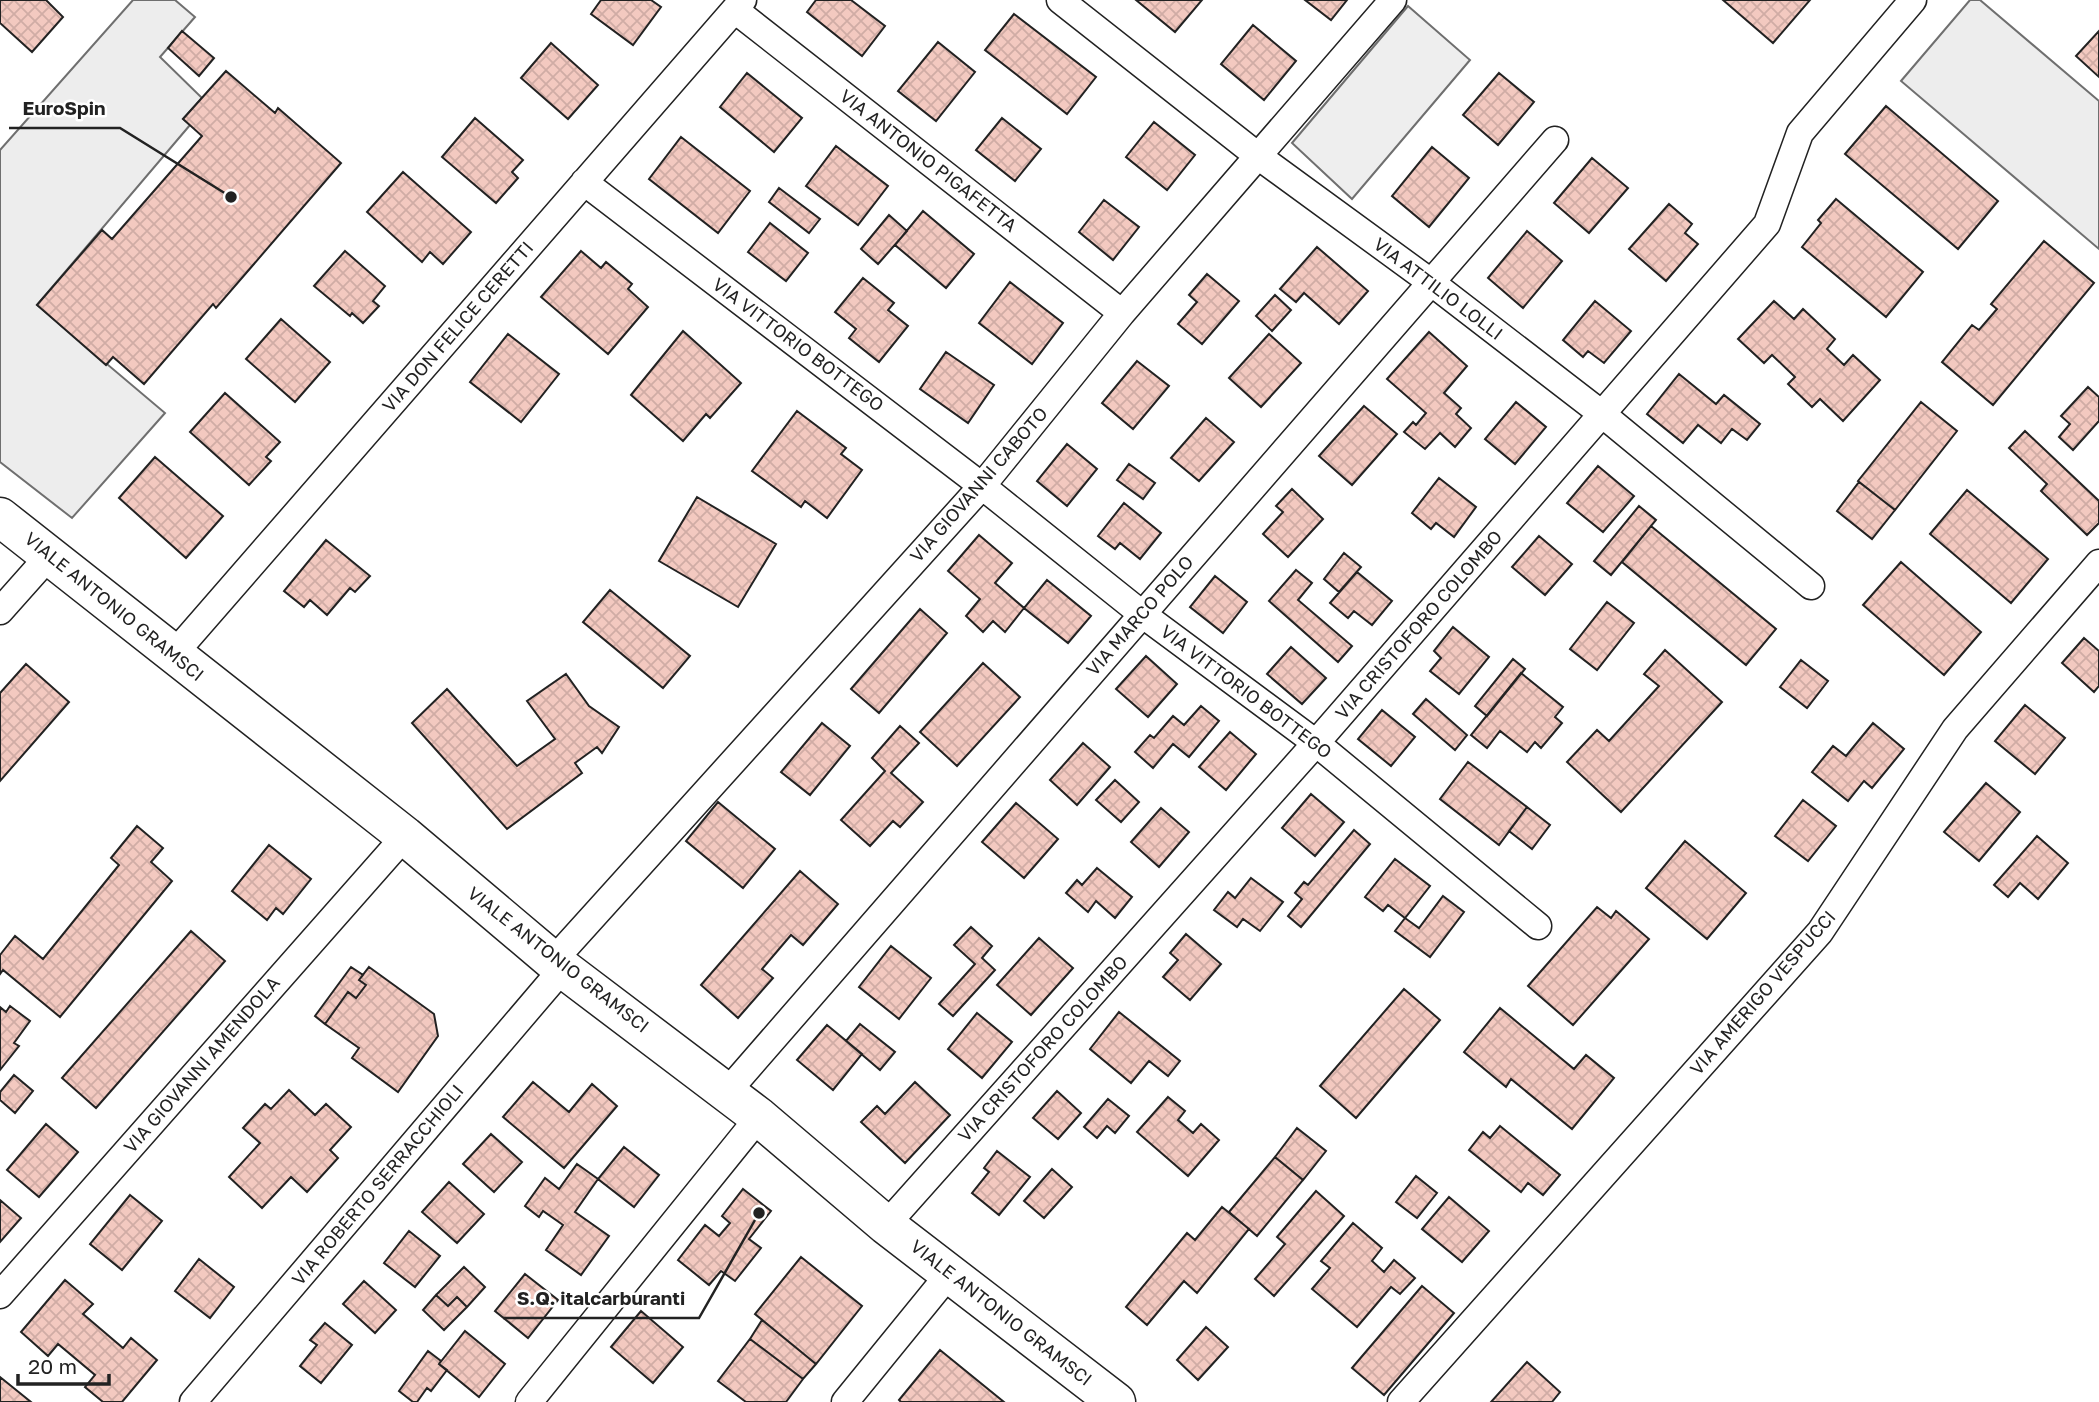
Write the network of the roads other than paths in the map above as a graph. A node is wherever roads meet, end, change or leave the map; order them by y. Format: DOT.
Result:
graph roads {
  1 [pos="1060,0"];
  2 [pos="1394,0"];
  3 [pos="1913,0"];
  4 [pos="739,5"];
  5 [pos="1555,140"];
  6 [pos="1258,156"];
  7 [pos="584,182"];
  8 [pos="1432,283"];
  9 [pos="1122,313"];
  10 [pos="1602,414"];
  11 [pos="982,485"];
  12 [pos="0,517"];
  13 [pos="49,556"];
  14 [pos="2099,563"];
  15 [pos="1811,586"];
  16 [pos="0,611"];
  17 [pos="1142,614"];
  18 [pos="173,655"];
  19 [pos="1316,743"];
  20 [pos="405,835"];
  21 [pos="1538,926"];
  22 [pos="558,964"];
  23 [pos="727,1092"];
  24 [pos="759,1117"];
  25 [pos="886,1225"];
  26 [pos="950,1273"];
  27 [pos="0,1295"];
  28 [pos="193,1402"];
  29 [pos="529,1402"];
  30 [pos="845,1402"];
  31 [pos="1116,1402"];
  32 [pos="1401,1402"];
  1 -- 6 [label="street, VIA ATTILIO LOLLI"];
  2 -- 6 [label="street, VIA GIOVANNI CABOTO"];
  3 -- 10 [label="street, VIA CRISTOFORO COLOMBO"];
  4 -- 7 [label="street, VIA DON FELICE CERETTI"];
  4 -- 9 [label="street, VIA ANTONIO PIGAFETTA"];
  5 -- 8 [label="street, VIA MARCO POLO"];
  6 -- 8 [label="street, VIA ATTILIO LOLLI"];
  6 -- 9 [label="street, VIA GIOVANNI CABOTO"];
  7 -- 11 [label="street, VIA VITTORIO BOTTEGO"];
  7 -- 18 [label="street, VIA DON FELICE CERETTI"];
  8 -- 10 [label="street, VIA ATTILIO LOLLI"];
  8 -- 17 [label="street, VIA MARCO POLO"];
  9 -- 11 [label="street, VIA GIOVANNI CABOTO"];
  10 -- 15 [label="street, VIA ATTILIO LOLLI"];
  10 -- 19 [label="street, VIA CRISTOFORO COLOMBO"];
  11 -- 17 [label="street, VIA VITTORIO BOTTEGO"];
  11 -- 22 [label="street, VIA GIOVANNI CABOTO"];
  12 -- 13 [label="street, VIALE ANTONIO GRAMSCI"];
  13 -- 16 [label="street"];
  13 -- 18 [label="street, VIALE ANTONIO GRAMSCI"];
  14 -- 32 [label="street, VIA AMERIGO VESPUCCI"];
  17 -- 19 [label="street, VIA VITTORIO BOTTEGO"];
  17 -- 23 [label="street, VIA MARCO POLO"];
  18 -- 20 [label="street, VIALE ANTONIO GRAMSCI"];
  19 -- 21 [label="street, VIA VITTORIO BOTTEGO"];
  19 -- 25 [label="street, VIA CRISTOFORO COLOMBO"];
  20 -- 22 [label="street, VIALE ANTONIO GRAMSCI"];
  20 -- 27 [label="street, VIA GIOVANNI AMENDOLA"];
  22 -- 23 [label="street, VIALE ANTONIO GRAMSCI"];
  22 -- 28 [label="street, VIA ROBERTO SERRACCHIOLI"];
  23 -- 24 [label="street, VIALE ANTONIO GRAMSCI"];
  24 -- 25 [label="street, VIALE ANTONIO GRAMSCI"];
  24 -- 29 [label="street"];
  25 -- 26 [label="street, VIALE ANTONIO GRAMSCI"];
  26 -- 30 [label="street"];
  26 -- 31 [label="street, VIALE ANTONIO GRAMSCI"];
}
